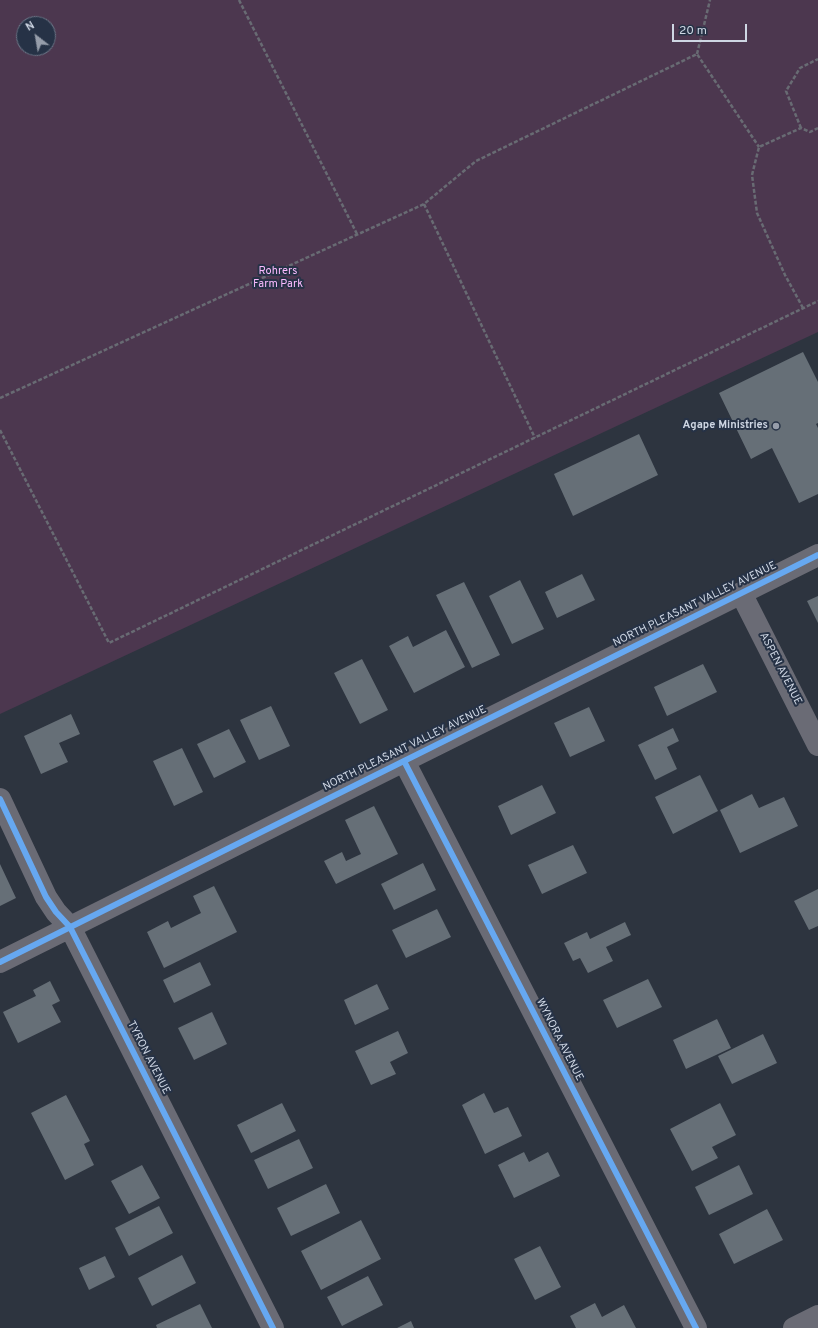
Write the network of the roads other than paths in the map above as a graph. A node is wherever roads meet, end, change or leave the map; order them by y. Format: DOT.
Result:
graph roads {
  1 [pos="818,555"];
  2 [pos="741,593"];
  3 [pos="818,745"];
  4 [pos="404,761"];
  5 [pos="0,799"];
  6 [pos="70,927"];
  7 [pos="0,962"];
  8 [pos="818,1316"];
  9 [pos="273,1328"];
  10 [pos="696,1328"];
  11 [pos="794,1328"];
  1 -- 2 [label="street, NORTH PLEASANT VALLEY AVENUE"];
  2 -- 3 [label="street, ASPEN AVENUE"];
  2 -- 4 [label="street, NORTH PLEASANT VALLEY AVENUE"];
  4 -- 6 [label="street, NORTH PLEASANT VALLEY AVENUE"];
  4 -- 10 [label="street, WYNORA AVENUE"];
  5 -- 6 [label="street, TYRON AVENUE"];
  6 -- 7 [label="street, NORTH PLEASANT VALLEY AVENUE"];
  6 -- 9 [label="street, TYRON AVENUE"];
  8 -- 11 [label="street"];
}
